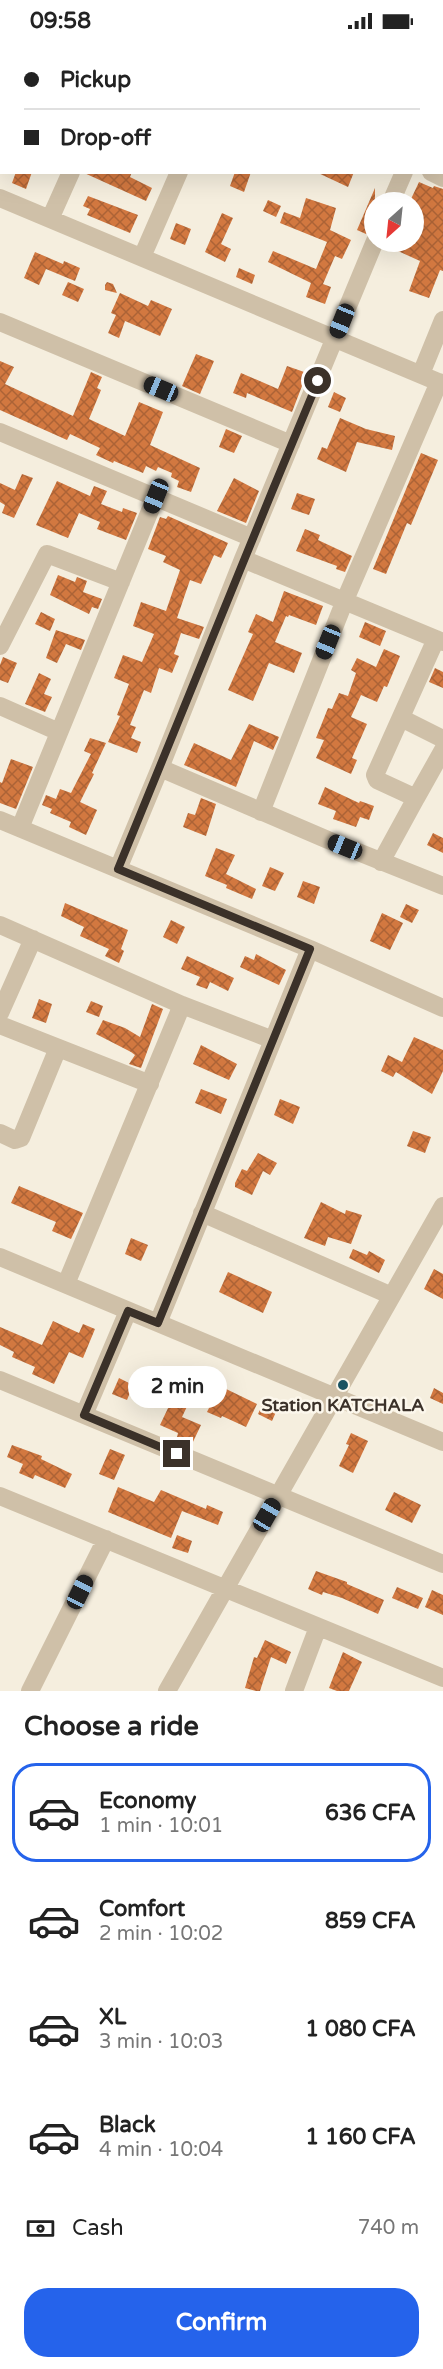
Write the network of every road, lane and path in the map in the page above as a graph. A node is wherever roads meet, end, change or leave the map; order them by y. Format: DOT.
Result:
graph roads {
  1 [pos="69,174"];
  2 [pos="178,174"];
  3 [pos="403,174"];
  4 [pos="395,192"];
  5 [pos="0,198"];
  6 [pos="50,219"];
  7 [pos="371,252"];
  8 [pos="142,257"];
  9 [pos="443,320"];
  10 [pos="0,322"];
  11 [pos="335,339"];
  12 [pos="421,374"];
  13 [pos="441,383"];
  14 [pos="0,432"];
  15 [pos="291,444"];
  16 [pos="156,496"];
  17 [pos="252,538"];
  18 [pos="243,559"];
  19 [pos="121,582"];
  20 [pos="345,600"];
  21 [pos="7,613"];
  22 [pos="440,641"];
  23 [pos="0,646"];
  24 [pos="0,706"];
  25 [pos="401,718"];
  26 [pos="59,732"];
  27 [pos="443,739"];
  28 [pos="443,750"];
  29 [pos="160,768"];
  30 [pos="417,798"];
  31 [pos="261,812"];
  32 [pos="0,820"];
  33 [pos="20,828"];
  34 [pos="381,862"];
  35 [pos="118,869"];
  36 [pos="443,886"];
  37 [pos="0,925"];
  38 [pos="33,939"];
  39 [pos="310,949"];
  40 [pos="182,1005"];
  41 [pos="443,1008"];
  42 [pos="0,1013"];
  43 [pos="0,1025"];
  44 [pos="273,1040"];
  45 [pos="58,1048"];
  46 [pos="150,1084"];
  47 [pos="0,1133"];
  48 [pos="443,1206"];
  49 [pos="202,1213"];
  50 [pos="0,1257"];
  51 [pos="66,1284"];
  52 [pos="392,1296"];
  53 [pos="128,1311"];
  54 [pos="158,1323"];
  55 [pos="0,1380"];
  56 [pos="334,1398"];
  57 [pos="84,1415"];
  58 [pos="443,1442"];
  59 [pos="0,1496"];
  60 [pos="277,1497"];
  61 [pos="106,1539"];
  62 [pos="443,1564"];
  63 [pos="226,1588"];
  64 [pos="318,1627"];
  65 [pos="441,1673"];
  66 [pos="30,1691"];
  67 [pos="167,1691"];
  68 [pos="294,1691"];
  1 -- 6 [label="street"];
  2 -- 8 [label="street"];
  3 -- 4 [label="street"];
  5 -- 6 [label="street"];
  6 -- 8 [label="street"];
  7 -- 11 [label="street"];
  8 -- 11 [label="street"];
  9 -- 12 [label="street"];
  10 -- 15 [label="street"];
  11 -- 12 [label="street"];
  11 -- 15 [label="street"];
  12 -- 13 [label="street"];
  13 -- 20 [label="street"];
  14 -- 16 [label="street"];
  15 -- 17 [label="street"];
  16 -- 17 [label="street"];
  16 -- 19 [label="street"];
  17 -- 18 [label="street"];
  18 -- 20 [label="street"];
  18 -- 29 [label="street"];
  19 -- 21 [label="street"];
  19 -- 26 [label="street"];
  20 -- 22 [label="street"];
  20 -- 31 [label="street"];
  21 -- 23 [label="street"];
  22 -- 25 [label="street"];
  24 -- 26 [label="street"];
  25 -- 27 [label="street"];
  25 -- 30 [label="street"];
  26 -- 33 [label="street"];
  28 -- 30 [label="street"];
  29 -- 31 [label="street"];
  29 -- 35 [label="street"];
  30 -- 34 [label="street"];
  31 -- 34 [label="street"];
  32 -- 33 [label="street"];
  33 -- 35 [label="street"];
  34 -- 36 [label="street"];
  35 -- 39 [label="street"];
  37 -- 38 [label="street"];
  38 -- 40 [label="street"];
  38 -- 42 [label="street"];
  39 -- 41 [label="street"];
  39 -- 44 [label="street"];
  40 -- 44 [label="street"];
  40 -- 46 [label="street"];
  43 -- 45 [label="street"];
  44 -- 49 [label="street"];
  45 -- 46 [label="street"];
  45 -- 47 [label="street"];
  46 -- 51 [label="street"];
  48 -- 52 [label="street"];
  49 -- 52 [label="street"];
  49 -- 54 [label="street"];
  50 -- 51 [label="street"];
  51 -- 53 [label="street"];
  52 -- 56 [label="street"];
  53 -- 54 [label="street"];
  53 -- 57 [label="street"];
  54 -- 56 [label="street"];
  55 -- 57 [label="street"];
  56 -- 58 [label="street"];
  56 -- 60 [label="street"];
  57 -- 60 [label="street"];
  59 -- 61 [label="street"];
  60 -- 62 [label="street"];
  60 -- 63 [label="street"];
  61 -- 63 [label="street"];
  61 -- 66 [label="street"];
  63 -- 64 [label="street"];
  63 -- 67 [label="street"];
  64 -- 65 [label="street"];
  64 -- 68 [label="street"];
}
